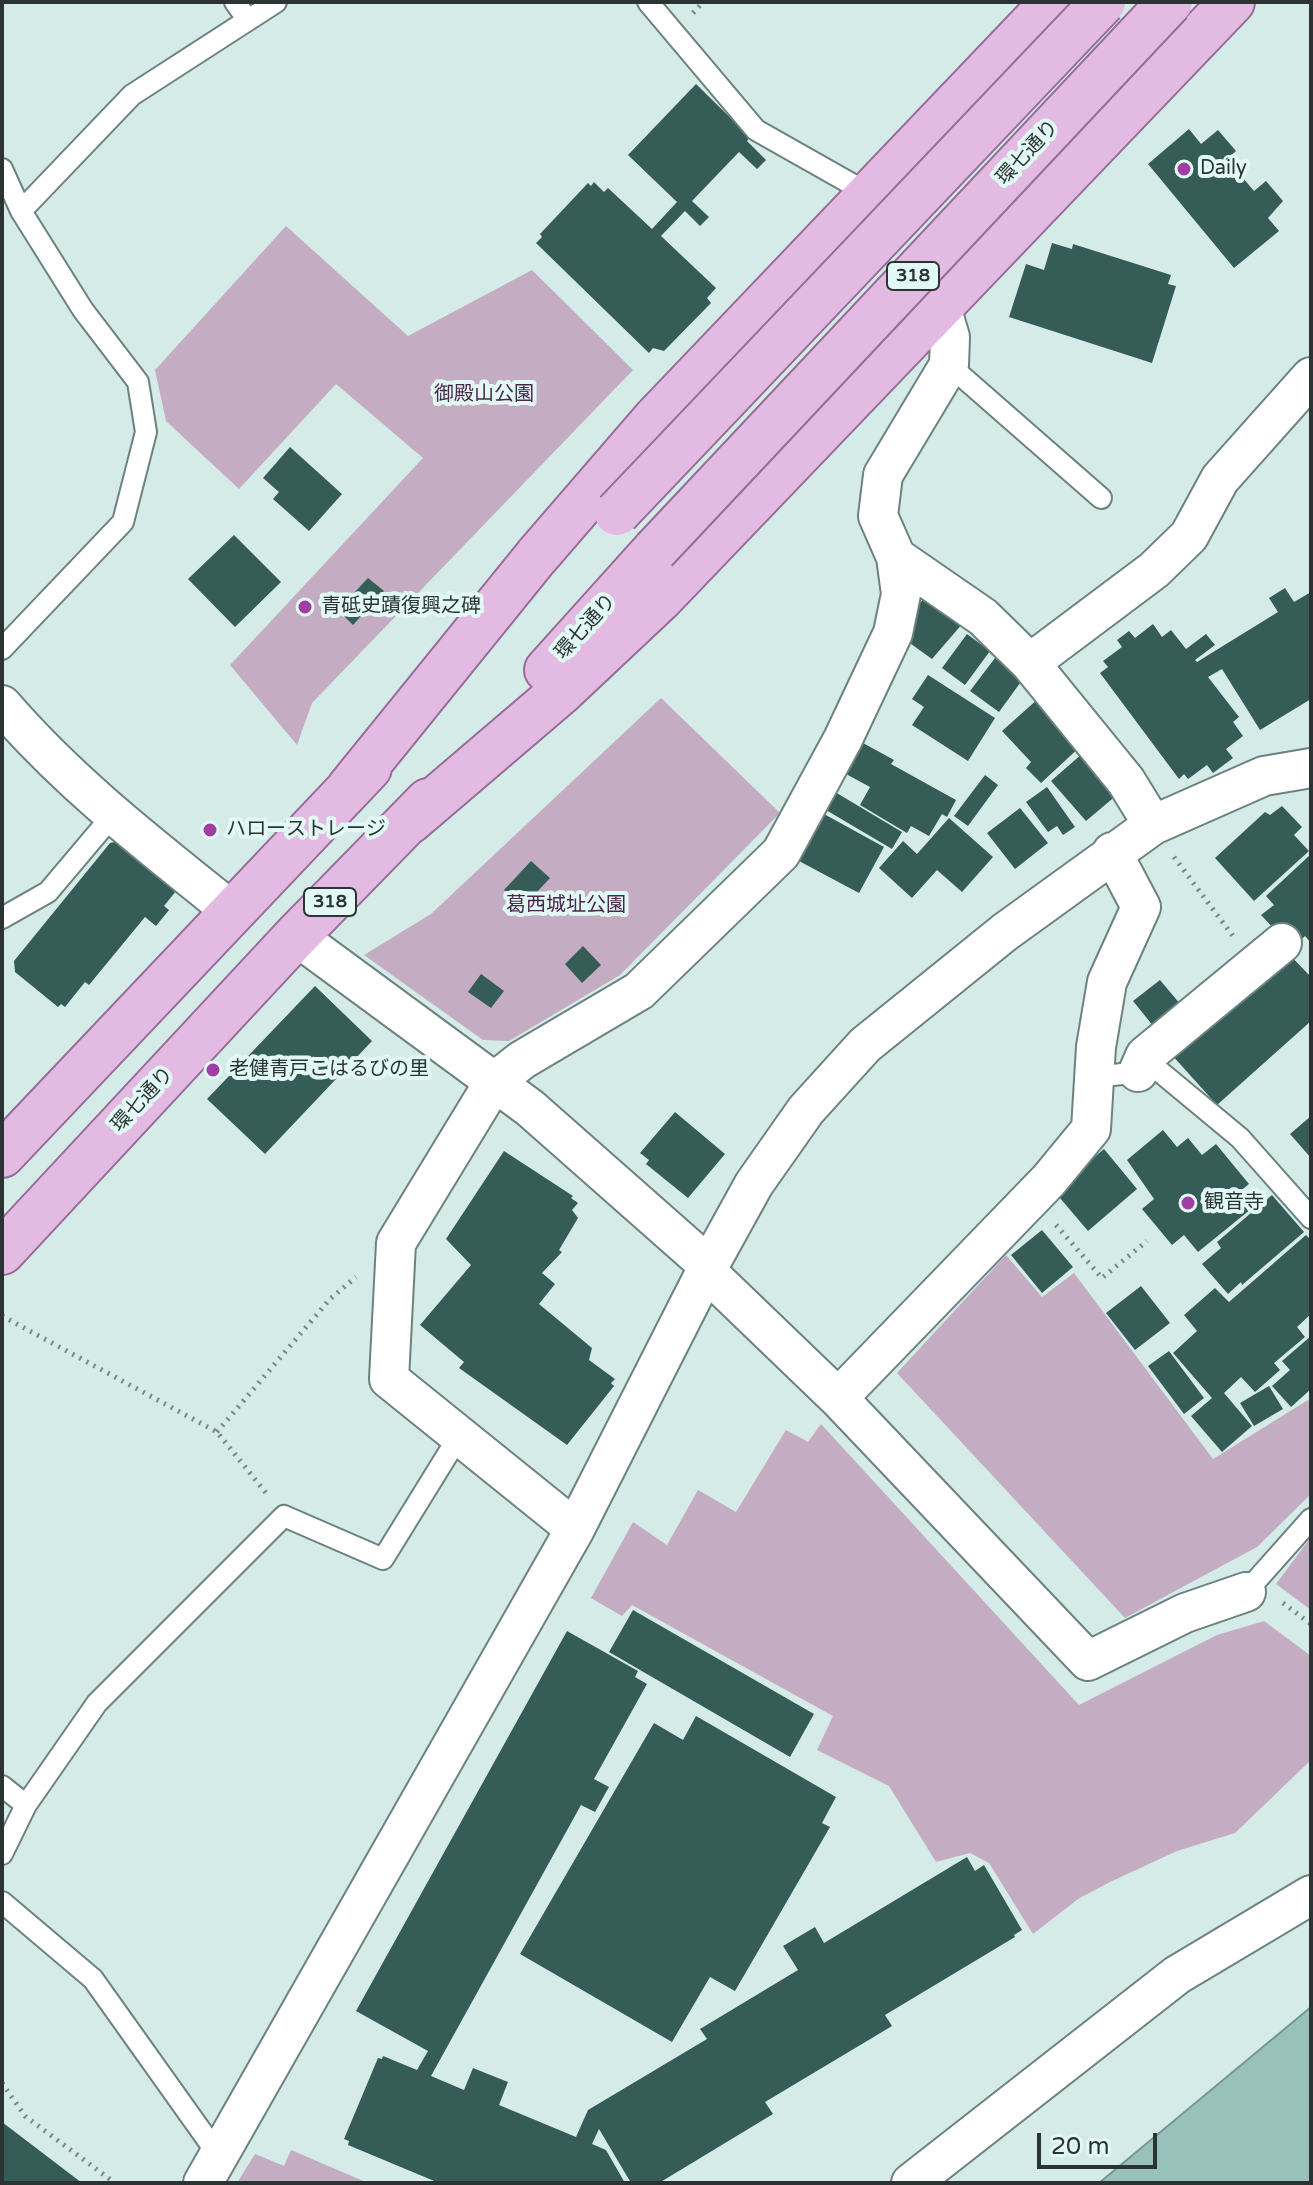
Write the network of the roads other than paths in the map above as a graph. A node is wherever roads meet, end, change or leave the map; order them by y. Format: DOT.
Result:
graph roads {
  1 [pos="276,2"];
  2 [pos="648,2"];
  3 [pos="1053,2"];
  4 [pos="1103,2"];
  5 [pos="1170,2"];
  6 [pos="1232,2"];
  7 [pos="241,10"];
  8 [pos="2,169"];
  9 [pos="871,195"];
  10 [pos="21,211"];
  11 [pos="941,307"];
  12 [pos="949,365"];
  13 [pos="1311,377"];
  14 [pos="1101,498"];
  15 [pos="896,557"];
  16 [pos="2,649"];
  17 [pos="1030,663"];
  18 [pos="2,705"];
  19 [pos="1311,768"];
  20 [pos="349,788"];
  21 [pos="113,815"];
  22 [pos="410,821"];
  23 [pos="1162,839"];
  24 [pos="1112,852"];
  25 [pos="233,912"];
  26 [pos="2,918"];
  27 [pos="296,936"];
  28 [pos="1268,954"];
  29 [pos="1138,1072"];
  30 [pos="1095,1077"];
  31 [pos="494,1082"];
  32 [pos="2,1155"];
  33 [pos="1311,1218"];
  34 [pos="2,1252"];
  35 [pos="708,1268"];
  36 [pos="838,1398"];
  37 [pos="459,1436"];
  38 [pos="1311,1519"];
  39 [pos="575,1529"];
  40 [pos="1246,1592"];
  41 [pos="2,1786"];
  42 [pos="26,1805"];
  43 [pos="2,1854"];
  44 [pos="1311,1895"];
  45 [pos="2,1902"];
  46 [pos="211,2170"];
  47 [pos="911,2183"];
  1 -- 7 [label="lane"];
  2 -- 9 [label="lane"];
  3 -- 9 [label="main road"];
  4 -- 20 [label="main road, 318, bridge"];
  5 -- 22 [label="main road, 環七通り / 318, bridge"];
  6 -- 11 [label="main road"];
  7 -- 10 [label="lane"];
  8 -- 10 [label="lane"];
  9 -- 20 [label="main road"];
  10 -- 16 [label="lane"];
  11 -- 12 [label="street"];
  11 -- 22 [label="main road"];
  12 -- 14 [label="lane"];
  12 -- 15 [label="street"];
  13 -- 17 [label="street"];
  15 -- 17 [label="street"];
  15 -- 31 [label="street"];
  17 -- 23 [label="street"];
  18 -- 21 [label="street"];
  19 -- 23 [label="street"];
  20 -- 25 [label="main road, 318"];
  21 -- 25 [label="street"];
  21 -- 26 [label="lane"];
  22 -- 27 [label="main road, 環七通り / 318"];
  23 -- 24 [label="street"];
  24 -- 30 [label="street"];
  24 -- 35 [label="street"];
  25 -- 32 [label="main road, 318"];
  27 -- 31 [label="street"];
  27 -- 34 [label="main road, 環七通り / 318"];
  28 -- 29 [label="street"];
  29 -- 30 [label="lane"];
  29 -- 33 [label="lane"];
  30 -- 36 [label="street"];
  31 -- 35 [label="street"];
  31 -- 37 [label="street"];
  35 -- 36 [label="street"];
  35 -- 39 [label="street"];
  36 -- 40 [label="street"];
  37 -- 39 [label="street"];
  37 -- 42 [label="lane"];
  38 -- 40 [label="lane"];
  39 -- 46 [label="street"];
  41 -- 42 [label="lane"];
  42 -- 43 [label="lane"];
  44 -- 47 [label="street"];
  45 -- 46 [label="lane"];
}
